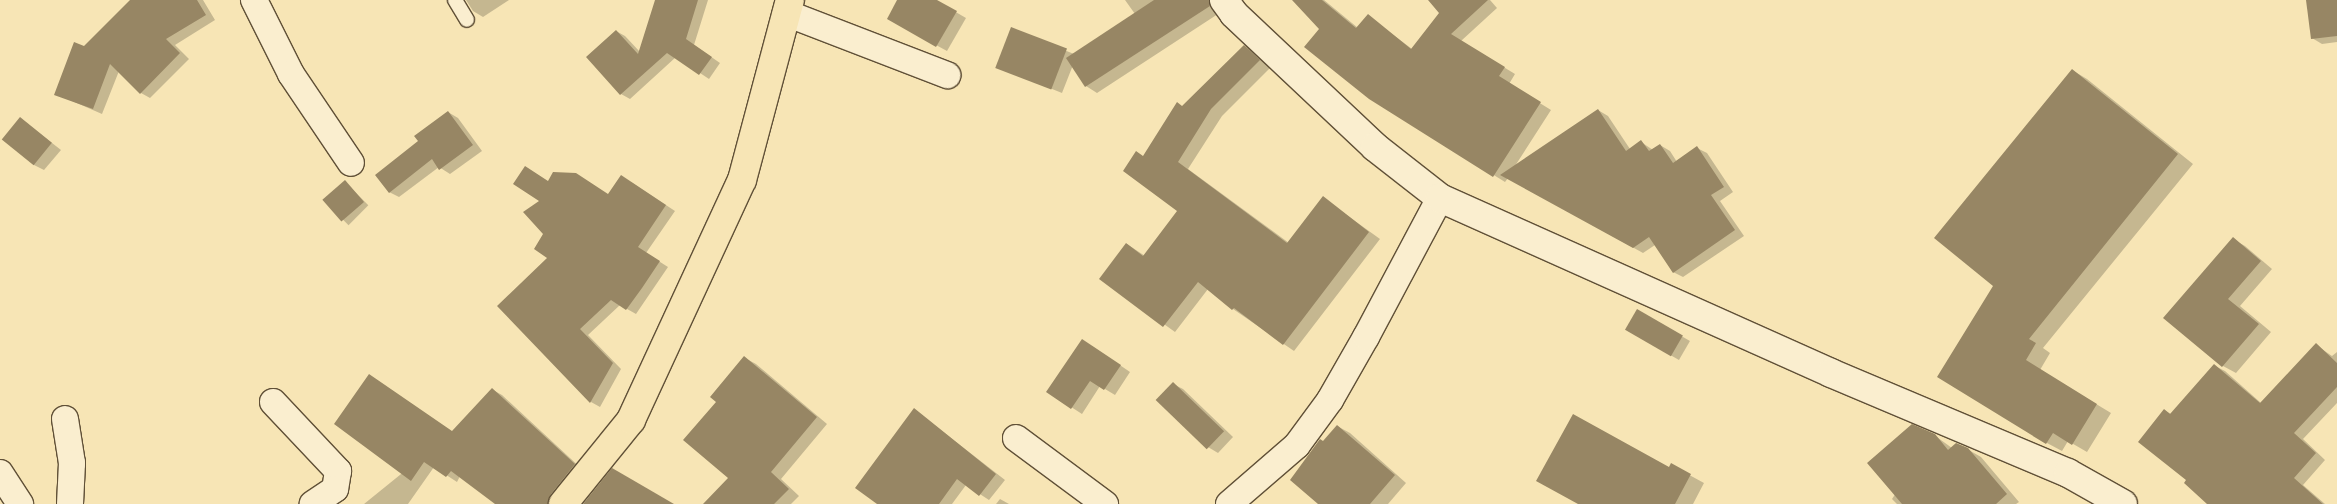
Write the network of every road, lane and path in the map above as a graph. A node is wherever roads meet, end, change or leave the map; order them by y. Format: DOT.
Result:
graph roads {
  1 [pos="254,0"];
  2 [pos="455,0"];
  3 [pos="1224,0"];
  4 [pos="788,6"];
  5 [pos="468,20"];
  6 [pos="947,75"];
  7 [pos="351,163"];
  8 [pos="1440,198"];
  9 [pos="272,402"];
  10 [pos="65,418"];
  11 [pos="1016,438"];
  12 [pos="0,473"];
  13 [pos="20,504"];
  14 [pos="70,504"];
  15 [pos="313,504"];
  16 [pos="563,504"];
  17 [pos="1105,504"];
  18 [pos="1229,504"];
  19 [pos="2123,504"];
  1 -- 7 [label="street"];
  2 -- 5 [label="lane"];
  3 -- 8 [label="street"];
  4 -- 6 [label="street"];
  4 -- 16 [label="main road"];
  8 -- 18 [label="street"];
  8 -- 19 [label="street"];
  9 -- 15 [label="street"];
  10 -- 14 [label="street"];
  11 -- 17 [label="street"];
  12 -- 13 [label="street"];
}
